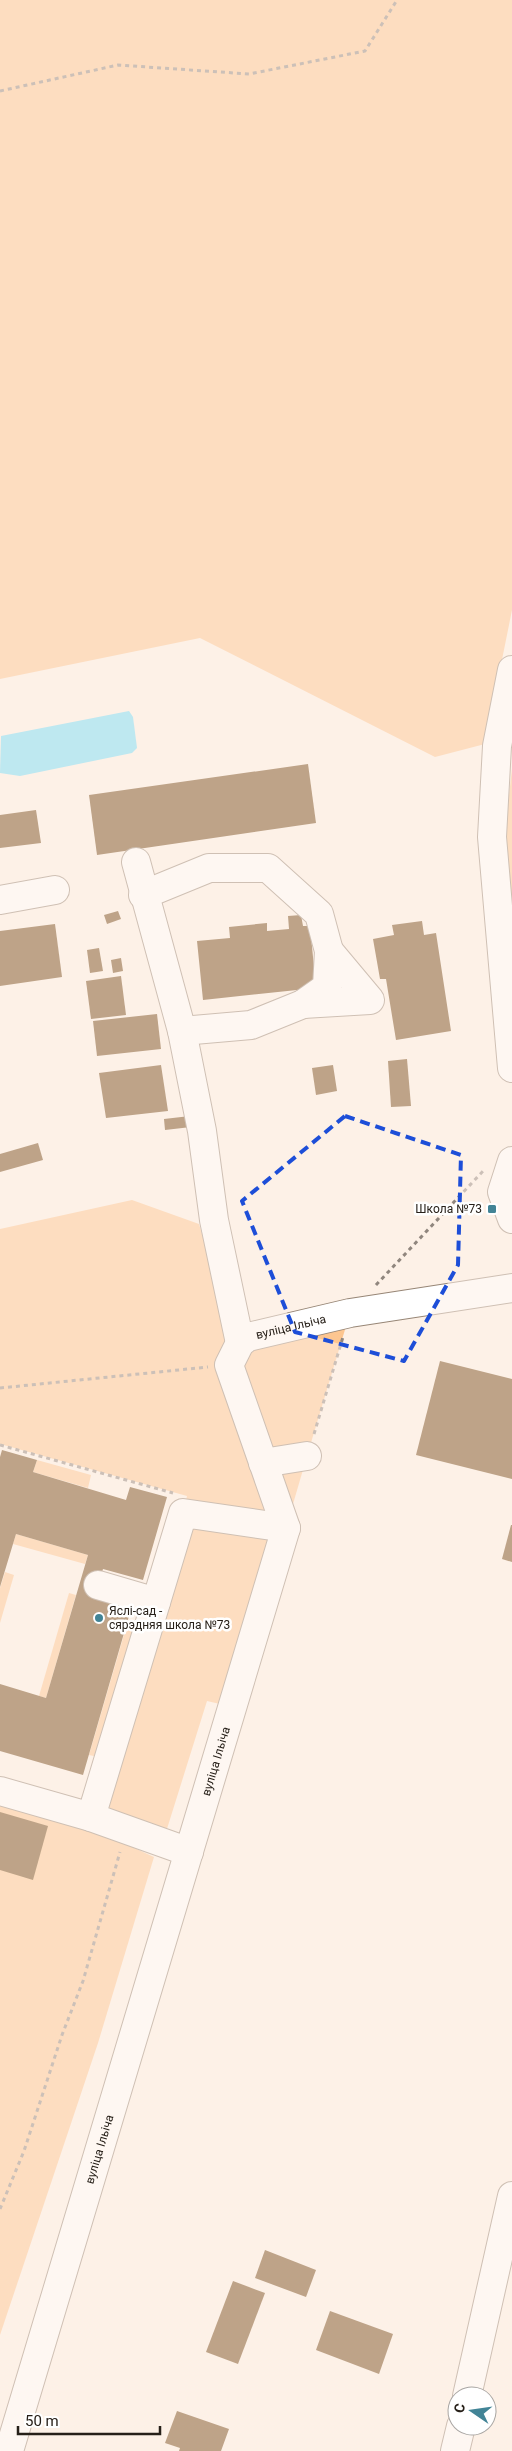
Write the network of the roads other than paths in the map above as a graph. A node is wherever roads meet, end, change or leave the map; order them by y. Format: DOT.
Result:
graph roads {
  1 [pos="512,670"];
  2 [pos="136,862"];
  3 [pos="55,890"];
  4 [pos="143,895"];
  5 [pos="0,900"];
  6 [pos="328,951"];
  7 [pos="303,1004"];
  8 [pos="182,1031"];
  9 [pos="512,1068"];
  10 [pos="512,1161"];
  11 [pos="512,1219"];
  12 [pos="512,1288"];
  13 [pos="235,1354"];
  14 [pos="307,1456"];
  15 [pos="264,1463"];
  16 [pos="286,1528"];
  17 [pos="98,1585"];
  18 [pos="156,1602"];
  19 [pos="0,1791"];
  20 [pos="91,1817"];
  21 [pos="189,1852"];
  22 [pos="512,2196"];
  23 [pos="469,2386"];
  24 [pos="459,2436"];
  25 [pos="9,2451"];
  26 [pos="455,2451"];
  1 -- 9 [label="street"];
  2 -- 4 [label="street"];
  3 -- 5 [label="street"];
  4 -- 6 [label="street"];
  4 -- 8 [label="street"];
  6 -- 7 [label="street"];
  6 -- 7 [label="street"];
  7 -- 8 [label="street"];
  8 -- 13 [label="street"];
  10 -- 11 [label="street"];
  12 -- 13 [label="street, вуліца Ільіча"];
  13 -- 15 [label="street"];
  14 -- 15 [label="street"];
  15 -- 16 [label="street"];
  16 -- 18 [label="street"];
  16 -- 21 [label="street, вуліца Ільіча"];
  17 -- 18 [label="street"];
  18 -- 20 [label="street"];
  19 -- 20 [label="street"];
  20 -- 21 [label="street"];
  21 -- 25 [label="street, вуліца Ільіча"];
  22 -- 23 [label="street"];
  24 -- 26 [label="street"];
}
